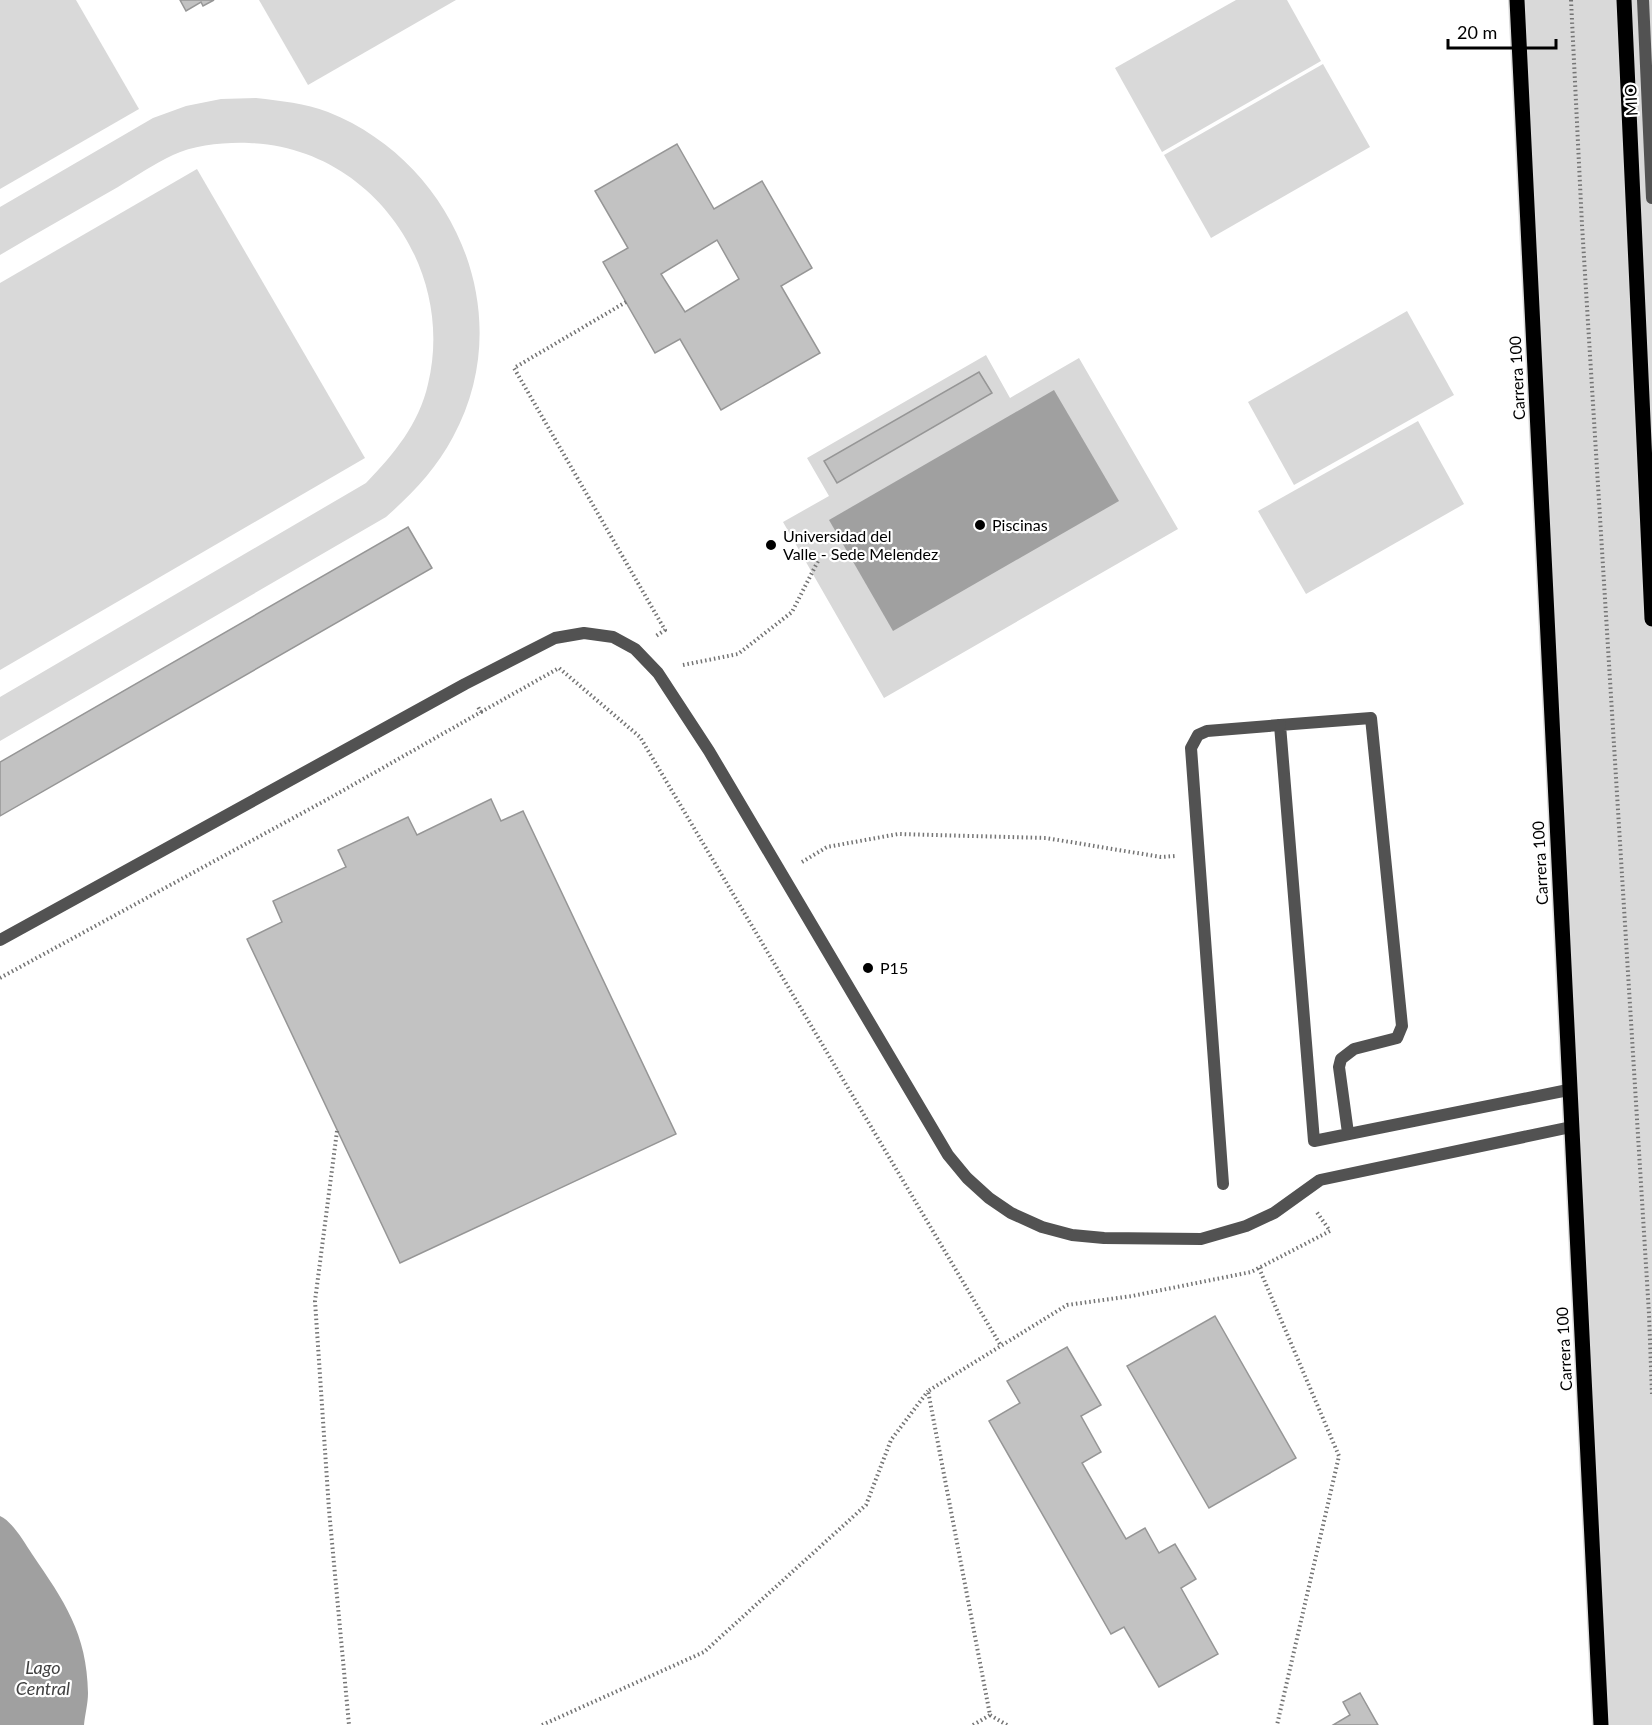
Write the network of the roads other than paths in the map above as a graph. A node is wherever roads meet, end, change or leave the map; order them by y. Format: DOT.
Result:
graph roads {
  1 [pos="1517,0"];
  2 [pos="1623,0"];
  3 [pos="1643,0"];
  4 [pos="1652,198"];
  5 [pos="1652,619"];
  6 [pos="1280,725"];
  7 [pos="0,940"];
  8 [pos="1568,1090"];
  9 [pos="1571,1127"];
  10 [pos="1348,1133"];
  11 [pos="1223,1184"];
  12 [pos="1601,1725"];
  1 -- 8 [label="main road, Carrera 100"];
  2 -- 5 [label="main road"];
  3 -- 4 [label="lane, MIO"];
  6 -- 10 [label="lane"];
  6 -- 10 [label="lane"];
  6 -- 11 [label="lane"];
  7 -- 9 [label="lane"];
  8 -- 9 [label="main road, Carrera 100"];
  8 -- 10 [label="lane"];
  9 -- 12 [label="main road, Carrera 100"];
}
